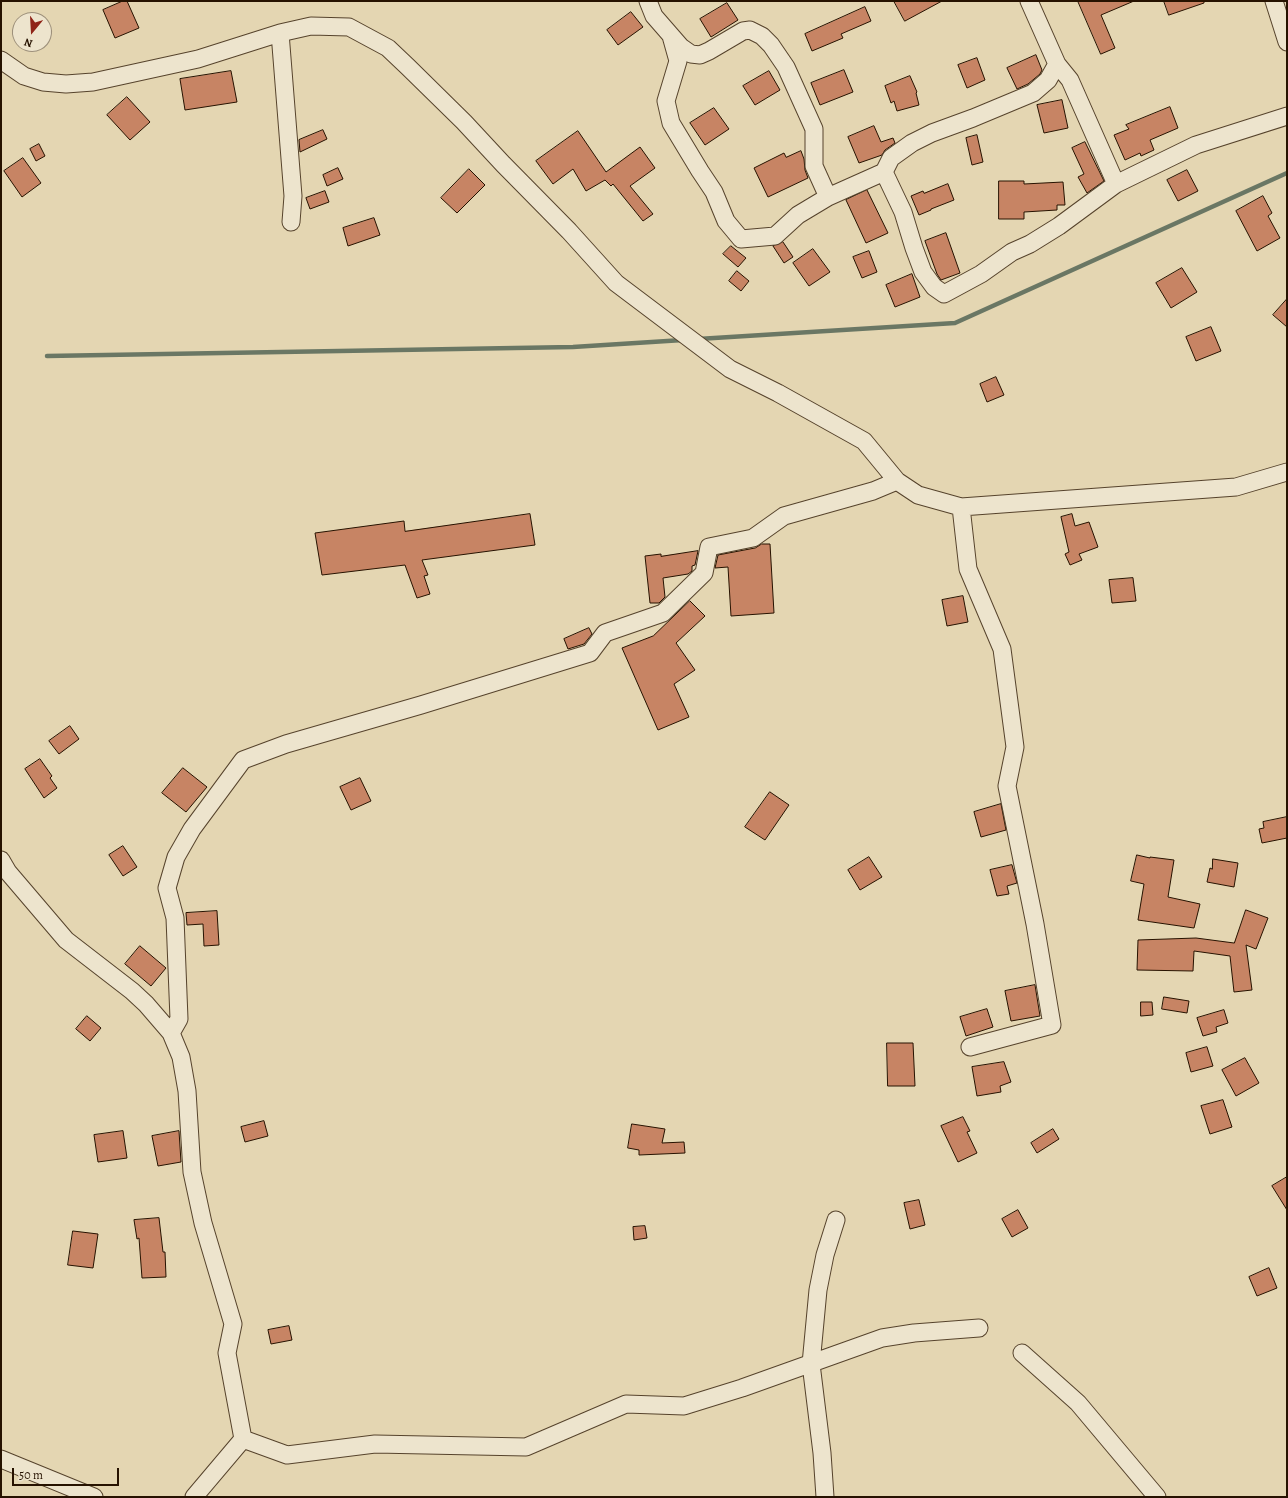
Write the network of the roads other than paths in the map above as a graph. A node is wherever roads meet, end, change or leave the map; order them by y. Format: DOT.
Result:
graph roads {
  1 [pos="648,1"];
  2 [pos="1029,1"];
  3 [pos="1274,1"];
  4 [pos="280,34"];
  5 [pos="671,36"];
  6 [pos="1287,42"];
  7 [pos="1,60"];
  8 [pos="1057,64"];
  9 [pos="1287,116"];
  10 [pos="884,172"];
  11 [pos="1116,184"];
  12 [pos="828,197"];
  13 [pos="290,222"];
  14 [pos="1287,472"];
  15 [pos="896,481"];
  16 [pos="961,507"];
  17 [pos="1,860"];
  18 [pos="171,1033"];
  19 [pos="970,1047"];
  20 [pos="836,1220"];
  21 [pos="979,1328"];
  22 [pos="1022,1353"];
  23 [pos="811,1364"];
  24 [pos="244,1439"];
  25 [pos="1,1459"];
  26 [pos="94,1497"];
  27 [pos="194,1497"];
  28 [pos="825,1497"];
  29 [pos="1157,1497"];
  1 -- 5 [label="street"];
  2 -- 8 [label="street"];
  3 -- 6 [label="street"];
  4 -- 7 [label="street"];
  4 -- 13 [label="street"];
  4 -- 15 [label="street"];
  5 -- 12 [label="street"];
  5 -- 12 [label="street"];
  8 -- 10 [label="street"];
  8 -- 11 [label="street"];
  9 -- 11 [label="street"];
  10 -- 11 [label="street"];
  10 -- 12 [label="street"];
  14 -- 16 [label="street"];
  15 -- 16 [label="street"];
  15 -- 18 [label="street"];
  16 -- 19 [label="street"];
  17 -- 18 [label="street"];
  18 -- 24 [label="street"];
  20 -- 23 [label="street"];
  21 -- 23 [label="street"];
  22 -- 29 [label="street"];
  23 -- 24 [label="street"];
  23 -- 28 [label="street"];
  24 -- 27 [label="street"];
  25 -- 26 [label="street"];
}
